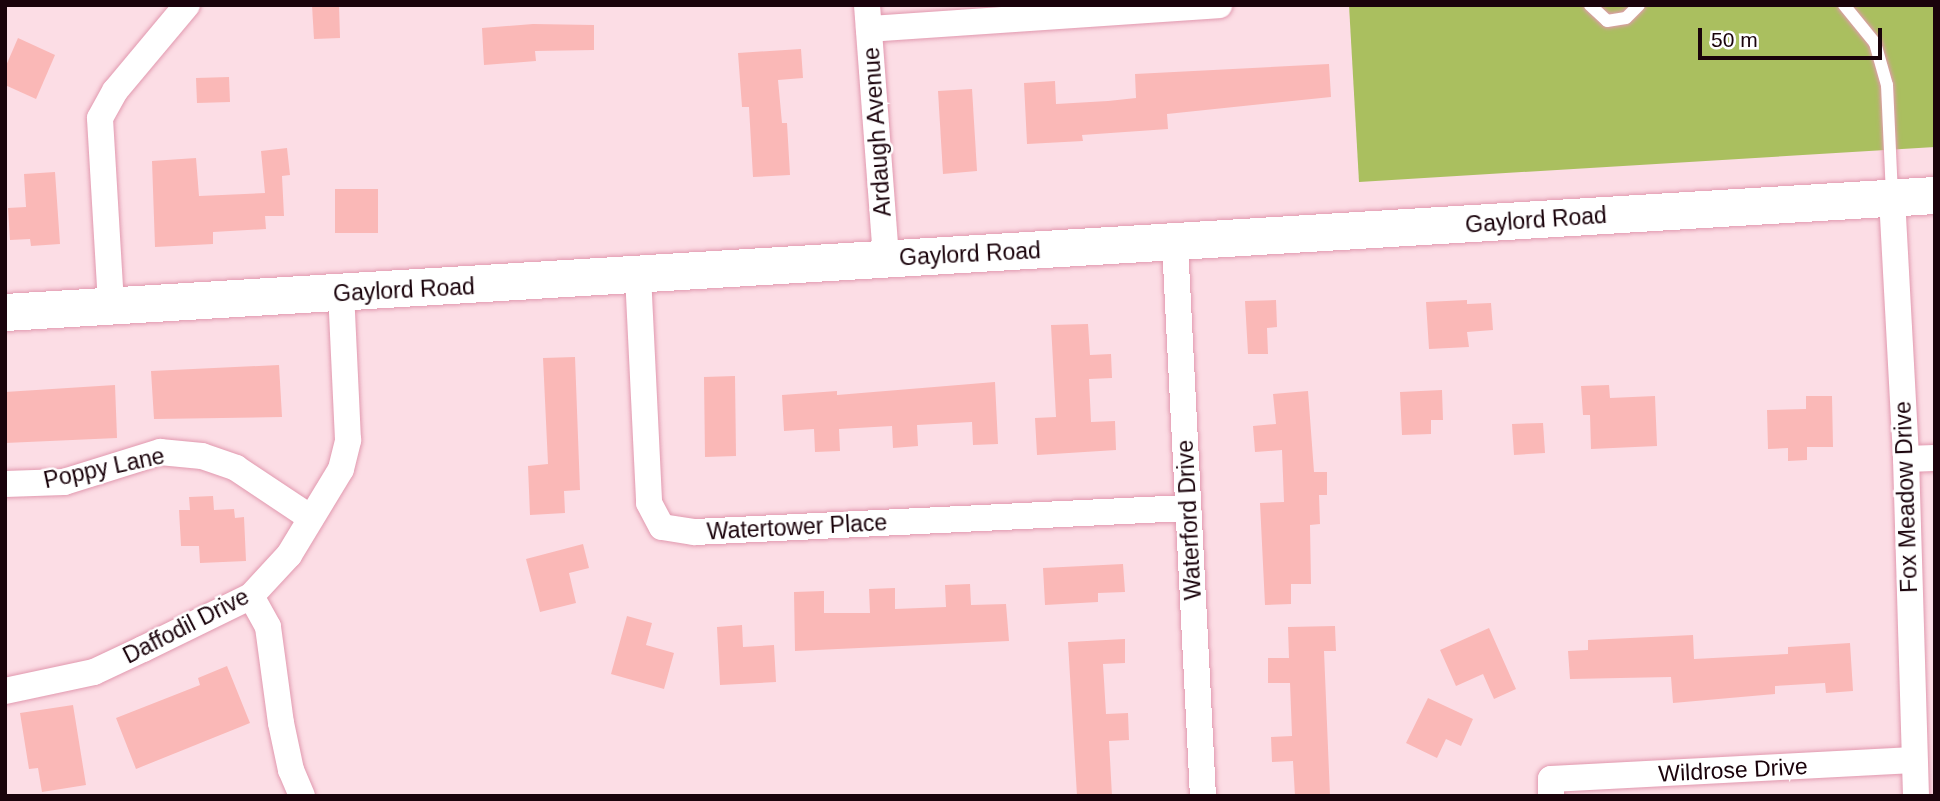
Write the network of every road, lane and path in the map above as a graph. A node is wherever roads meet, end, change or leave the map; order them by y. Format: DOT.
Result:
graph roads {
  1 [pos="187,5"];
  2 [pos="1219,5"];
  3 [pos="1590,5"];
  4 [pos="1639,5"];
  5 [pos="1844,5"];
  6 [pos="1177,7"];
  7 [pos="868,17"];
  8 [pos="1935,195"];
  9 [pos="1892,198"];
  10 [pos="1175,244"];
  11 [pos="886,259"];
  12 [pos="638,275"];
  13 [pos="341,293"];
  14 [pos="111,304"];
  15 [pos="5,312"];
  16 [pos="1935,458"];
  17 [pos="1906,459"];
  18 [pos="6,484"];
  19 [pos="1188,508"];
  20 [pos="311,518"];
  21 [pos="251,596"];
  22 [pos="5,691"];
  23 [pos="1914,760"];
  24 [pos="1551,787"];
  25 [pos="302,796"];
  26 [pos="1203,796"];
  27 [pos="1916,796"];
  1 -- 14 [label="street"];
  2 -- 6 [label="street"];
  3 -- 4 [label="lane"];
  5 -- 9 [label="lane"];
  6 -- 7 [label="street"];
  7 -- 11 [label="street, Ardaugh Avenue"];
  8 -- 9 [label="street, Gaylord Road"];
  9 -- 10 [label="street, Gaylord Road"];
  9 -- 17 [label="street, Fox Meadow Drive"];
  10 -- 11 [label="street, Gaylord Road"];
  10 -- 19 [label="street, Waterford Drive"];
  11 -- 12 [label="street, Gaylord Road"];
  12 -- 13 [label="street, Gaylord Road"];
  12 -- 19 [label="street, Watertower Place"];
  13 -- 14 [label="street, Gaylord Road"];
  13 -- 20 [label="street, Daffodil Drive"];
  14 -- 15 [label="street, Gaylord Road"];
  16 -- 17 [label="street"];
  17 -- 23 [label="street, Fox Meadow Drive"];
  18 -- 20 [label="street, Poppy Lane"];
  19 -- 26 [label="street, Waterford Drive"];
  20 -- 21 [label="street, Daffodil Drive"];
  21 -- 22 [label="street, Daffodil Drive"];
  21 -- 25 [label="street"];
  23 -- 24 [label="street, Wildrose Drive"];
  23 -- 27 [label="street, Fox Meadow Drive"];
}
